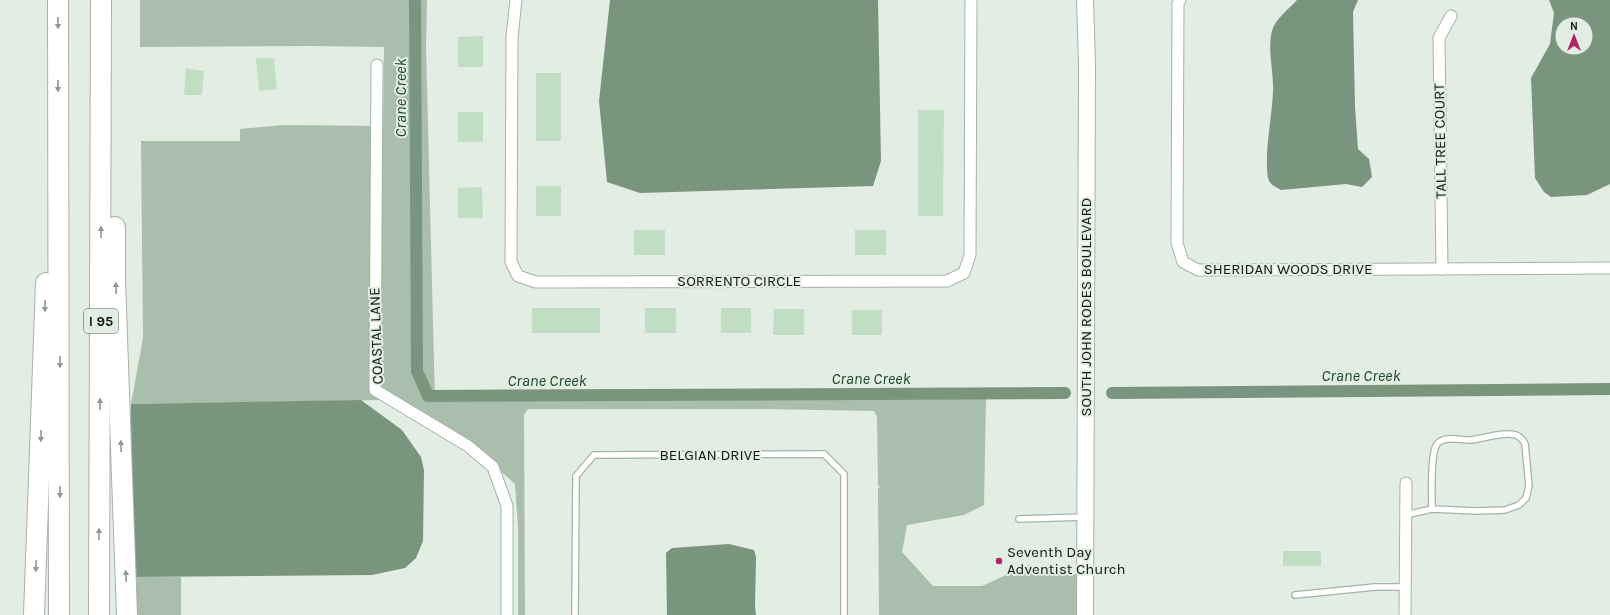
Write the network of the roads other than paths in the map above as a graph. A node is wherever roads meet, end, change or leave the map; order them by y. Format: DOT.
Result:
graph roads {
  1 [pos="58,0"];
  2 [pos="102,0"];
  3 [pos="516,0"];
  4 [pos="971,0"];
  5 [pos="1085,0"];
  6 [pos="1180,0"];
  7 [pos="1451,16"];
  8 [pos="102,27"];
  9 [pos="377,65"];
  10 [pos="58,141"];
  11 [pos="1610,268"];
  12 [pos="1442,269"];
  13 [pos="1406,483"];
  14 [pos="1432,509"];
  15 [pos="1406,515"];
  16 [pos="1086,517"];
  17 [pos="1019,519"];
  18 [pos="1405,587"];
  19 [pos="1295,595"];
  20 [pos="34,615"];
  21 [pos="59,615"];
  22 [pos="99,615"];
  23 [pos="127,615"];
  24 [pos="507,615"];
  25 [pos="575,615"];
  26 [pos="844,615"];
  27 [pos="1085,615"];
  28 [pos="1405,615"];
  1 -- 10 [label="highway, one-way"];
  2 -- 8 [label="highway, I 95"];
  3 -- 4 [label="street, SORRENTO CIRCLE"];
  5 -- 16 [label="main road, SOUTH JOHN RODES BOULEVARD"];
  6 -- 12 [label="street, SHERIDAN WOODS DRIVE"];
  7 -- 12 [label="street, TALL TREE COURT"];
  22 -- 8 [label="highway, I 95, one-way"];
  23 -- 8 [label="highway, one-way"];
  9 -- 24 [label="street, COASTAL LANE"];
  10 -- 20 [label="highway, one-way"];
  10 -- 21 [label="highway, one-way"];
  11 -- 12 [label="street, SHERIDAN WOODS DRIVE"];
  13 -- 15 [label="street"];
  14 -- 14 [label="lane"];
  14 -- 15 [label="lane"];
  15 -- 18 [label="street"];
  16 -- 17 [label="lane"];
  16 -- 27 [label="main road, SOUTH JOHN RODES BOULEVARD"];
  18 -- 19 [label="lane"];
  18 -- 28 [label="street"];
  25 -- 26 [label="lane, BELGIAN DRIVE"];
}
